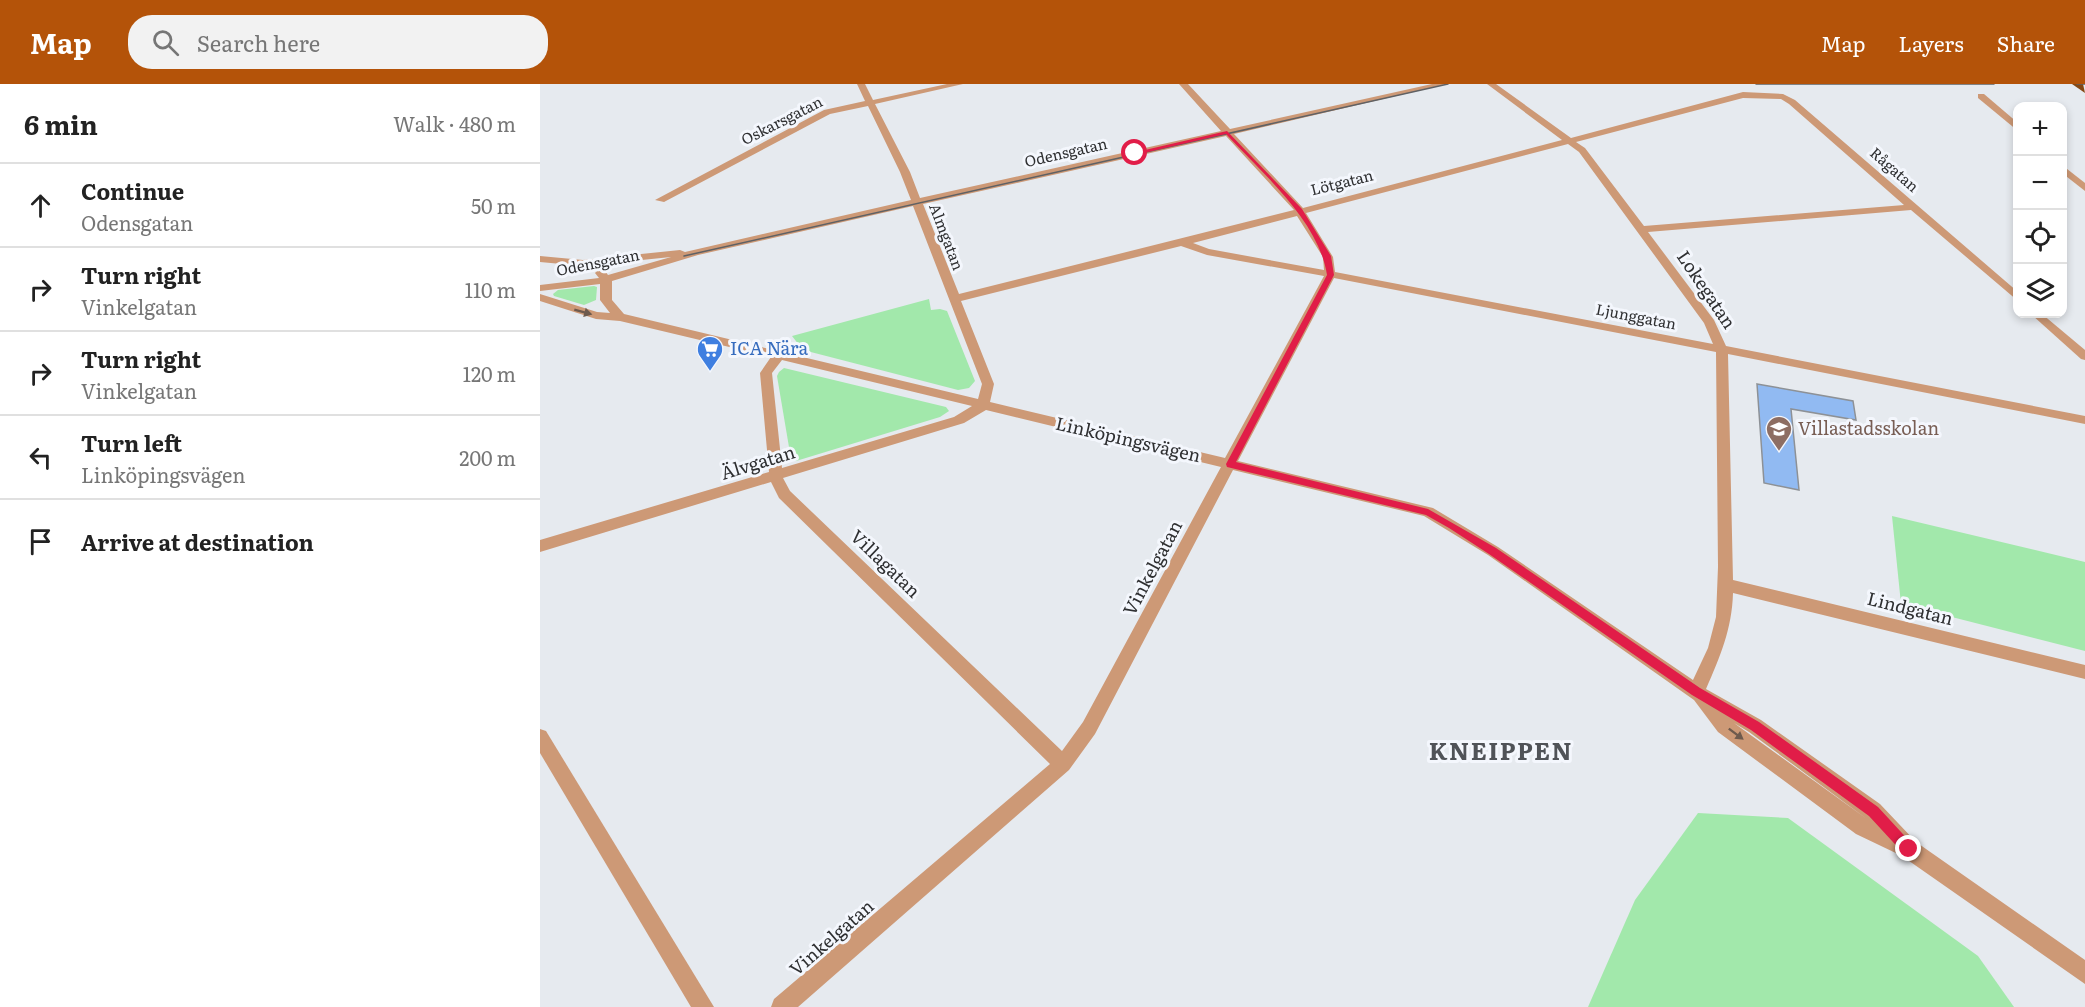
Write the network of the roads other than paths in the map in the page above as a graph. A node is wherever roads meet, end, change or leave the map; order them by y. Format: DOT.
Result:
graph roads {
  1 [pos="861,84"];
  2 [pos="959,84"];
  3 [pos="1183,84"];
  4 [pos="1443,84"];
  5 [pos="1491,84"];
  6 [pos="2077,84"];
  7 [pos="2085,90"];
  8 [pos="1737,96"];
  9 [pos="1981,96"];
  10 [pos="872,102"];
  11 [pos="2013,125"];
  12 [pos="1227,132"];
  13 [pos="1571,140"];
  14 [pos="2067,172"];
  15 [pos="2085,188"];
  16 [pos="660,200"];
  17 [pos="916,202"];
  18 [pos="1914,207"];
  19 [pos="1299,210"];
  20 [pos="1640,230"];
  21 [pos="1182,243"];
  22 [pos="695,252"];
  23 [pos="540,260"];
  24 [pos="583,263"];
  25 [pos="596,269"];
  26 [pos="1330,275"];
  27 [pos="606,280"];
  28 [pos="540,288"];
  29 [pos="2013,294"];
  30 [pos="540,297"];
  31 [pos="954,299"];
  32 [pos="620,317"];
  33 [pos="2041,318"];
  34 [pos="1722,350"];
  35 [pos="779,356"];
  36 [pos="2085,356"];
  37 [pos="982,406"];
  38 [pos="2085,420"];
  39 [pos="1230,464"];
  40 [pos="776,477"];
  41 [pos="540,546"];
  42 [pos="1726,585"];
  43 [pos="2085,672"];
  44 [pos="1696,692"];
  45 [pos="540,737"];
  46 [pos="1063,764"];
  47 [pos="2085,973"];
  48 [pos="703,1007"];
  49 [pos="782,1007"];
  1 -- 10 [label="street, Almgatan"];
  2 -- 10 [label="street, Oskarsgatan"];
  3 -- 12 [label="street"];
  4 -- 12 [label="street, Odensgatan"];
  5 -- 13 [label="street, Lokegatan"];
  6 -- 7 [label="highway"];
  8 -- 13 [label="street, Lötgatan"];
  8 -- 18 [label="street, Rågatan"];
  9 -- 11 [label="street"];
  10 -- 16 [label="street, Oskarsgatan"];
  10 -- 17 [label="street, Almgatan"];
  12 -- 17 [label="street, Odensgatan"];
  12 -- 19 [label="street"];
  13 -- 19 [label="street, Lötgatan"];
  13 -- 20 [label="street, Lokegatan"];
  14 -- 15 [label="street"];
  17 -- 22 [label="street, Odensgatan"];
  17 -- 31 [label="street, Almgatan"];
  18 -- 20 [label="street"];
  18 -- 29 [label="street, Rågatan"];
  19 -- 21 [label="street, Lötgatan"];
  19 -- 26 [label="street"];
  20 -- 34 [label="street, Lokegatan"];
  21 -- 26 [label="street, Ljunggatan"];
  21 -- 31 [label="street, Lötgatan"];
  22 -- 24 [label="street, Odensgatan"];
  22 -- 27 [label="street, Odensgatan"];
  23 -- 24 [label="street"];
  24 -- 25 [label="main road"];
  25 -- 27 [label="street"];
  26 -- 34 [label="street, Ljunggatan"];
  26 -- 39 [label="street, Vinkelgatan"];
  27 -- 28 [label="street, Odensgatan"];
  27 -- 32 [label="street"];
  30 -- 32 [label="street, Linköpingsvägen, one-way"];
  31 -- 37 [label="street, Almgatan"];
  32 -- 35 [label="street, Linköpingsvägen"];
  33 -- 36 [label="street"];
  34 -- 38 [label="street, Ljunggatan"];
  34 -- 42 [label="street, Lokegatan"];
  35 -- 37 [label="street, Linköpingsvägen"];
  35 -- 40 [label="street, Villagatan"];
  37 -- 39 [label="street, Linköpingsvägen"];
  37 -- 40 [label="street, Älvgatan"];
  39 -- 44 [label="street, Linköpingsvägen"];
  39 -- 46 [label="street, Vinkelgatan"];
  40 -- 41 [label="street, Älvgatan"];
  40 -- 46 [label="street, Villagatan"];
  42 -- 43 [label="street, Lindgatan"];
  42 -- 44 [label="street, Lokegatan"];
  44 -- 47 [label="street, Linköpingsvägen"];
  45 -- 48 [label="street"];
  46 -- 49 [label="street, Vinkelgatan"];
}
